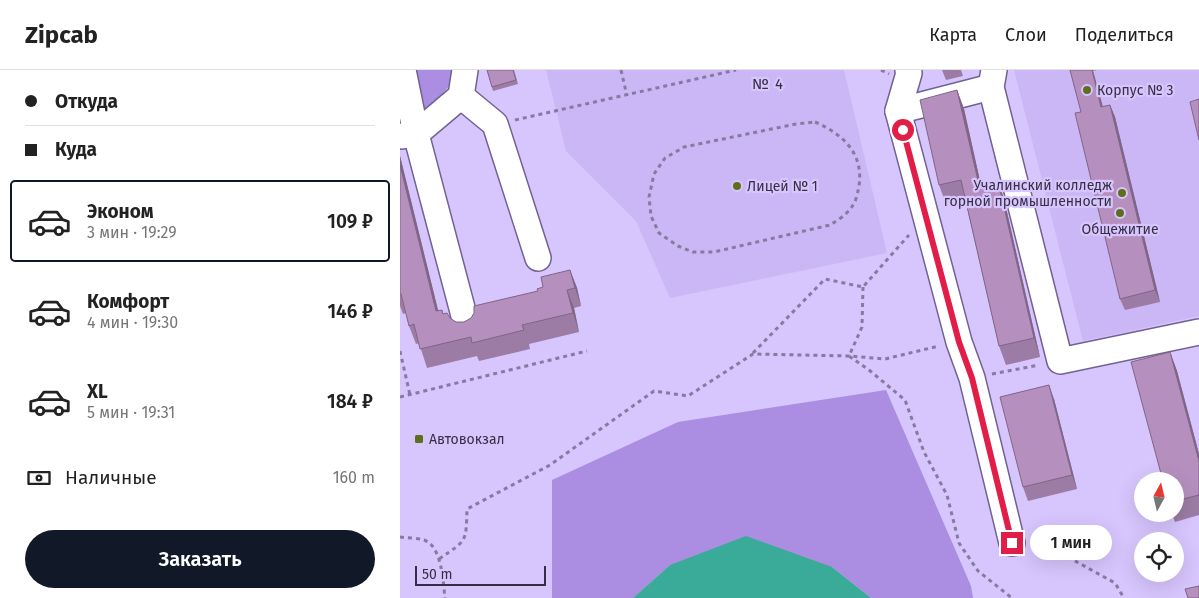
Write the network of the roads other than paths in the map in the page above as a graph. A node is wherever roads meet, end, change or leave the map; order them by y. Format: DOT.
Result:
graph roads {
  1 [pos="403,70"];
  2 [pos="465,70"];
  3 [pos="908,70"];
  4 [pos="992,78"];
  5 [pos="461,96"];
  6 [pos="898,111"];
  7 [pos="408,135"];
  8 [pos="538,258"];
  9 [pos="467,327"];
  10 [pos="1199,332"];
  11 [pos="1012,543"];
  1 -- 7 [label="lane"];
  2 -- 5 [label="lane"];
  3 -- 6 [label="lane"];
  4 -- 6 [label="lane"];
  4 -- 10 [label="lane"];
  5 -- 7 [label="lane"];
  5 -- 8 [label="lane"];
  6 -- 11 [label="lane"];
  7 -- 9 [label="lane"];
}
